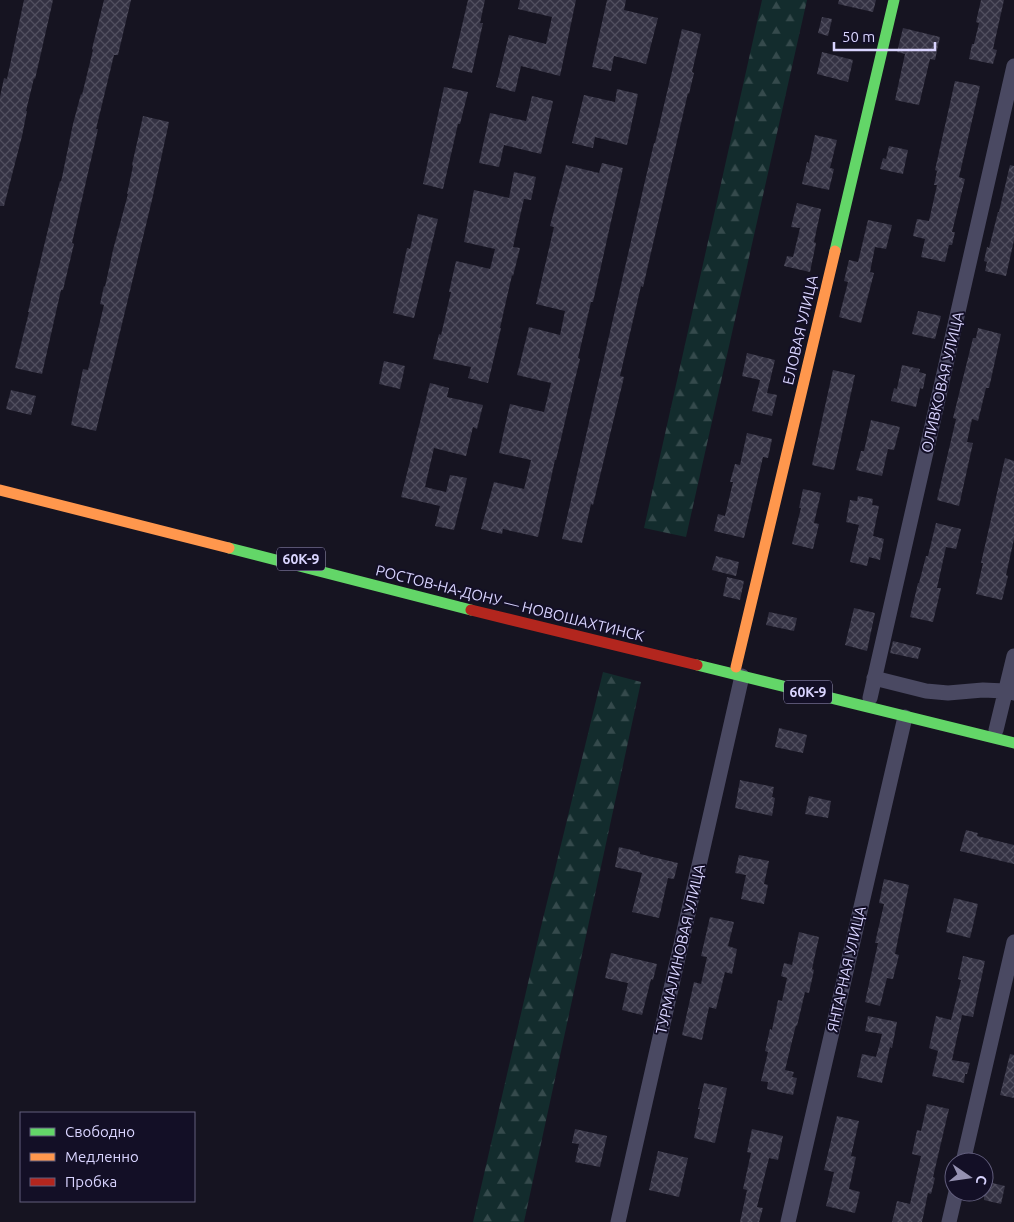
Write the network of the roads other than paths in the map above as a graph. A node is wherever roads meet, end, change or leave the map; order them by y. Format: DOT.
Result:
graph roads {
  1 [pos="894,0"];
  2 [pos="1014,66"];
  3 [pos="0,482"];
  4 [pos="0,490"];
  5 [pos="602,638"];
  6 [pos="1014,656"];
  7 [pos="739,671"];
  8 [pos="874,678"];
  9 [pos="1010,692"];
  10 [pos="870,698"];
  11 [pos="905,717"];
  12 [pos="996,730"];
  13 [pos="1014,735"];
  14 [pos="1014,743"];
  15 [pos="1014,942"];
  16 [pos="965,1152"];
  17 [pos="954,1202"];
  18 [pos="618,1222"];
  19 [pos="788,1222"];
  20 [pos="949,1222"];
  1 -- 7 [label="main road, ЕЛОВАЯ УЛИЦА"];
  2 -- 8 [label="street, ОЛИВКОВАЯ УЛИЦА"];
  3 -- 5 [label="main road, РОСТОВ-НА-ДОНУ — НОВОШАХТИНСК / 60К-9"];
  4 -- 5 [label="main road, РОСТОВ-НА-ДОНУ — НОВОШАХТИНСК / 60К-9"];
  5 -- 7 [label="main road, РОСТОВ-НА-ДОНУ — НОВОШАХТИНСК / 60К-9"];
  6 -- 9 [label="street"];
  7 -- 10 [label="main road, РОСТОВ-НА-ДОНУ — НОВОШАХТИНСК / 60К-9"];
  7 -- 11 [label="main road, РОСТОВ-НА-ДОНУ — НОВОШАХТИНСК / 60К-9"];
  7 -- 18 [label="street, ТУРМАЛИНОВАЯ УЛИЦА"];
  8 -- 9 [label="street"];
  8 -- 10 [label="street, ОЛИВКОВАЯ УЛИЦА"];
  9 -- 12 [label="street"];
  10 -- 12 [label="main road, РОСТОВ-НА-ДОНУ — НОВОШАХТИНСК / 60К-9"];
  11 -- 14 [label="main road, РОСТОВ-НА-ДОНУ — НОВОШАХТИНСК / 60К-9"];
  11 -- 19 [label="street, ЯНТАРНАЯ УЛИЦА"];
  12 -- 13 [label="main road, РОСТОВ-НА-ДОНУ — НОВОШАХТИНСК / 60К-9"];
  15 -- 16 [label="street"];
  17 -- 20 [label="street"];
}
